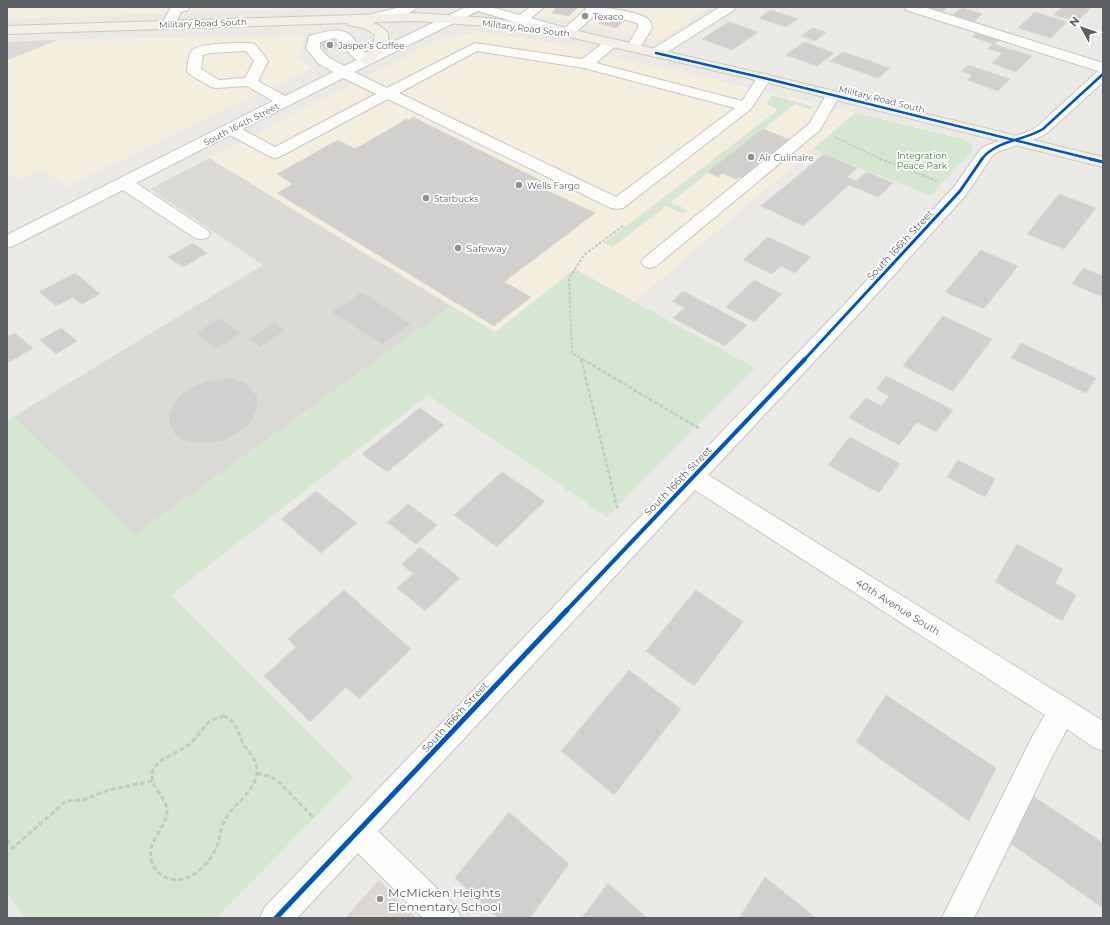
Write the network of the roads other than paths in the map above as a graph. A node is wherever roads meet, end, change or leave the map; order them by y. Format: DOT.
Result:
graph roads {
  1 [pos="411,7"];
  2 [pos="476,7"];
  3 [pos="538,7"];
  4 [pos="729,7"];
  5 [pos="911,7"];
  6 [pos="176,8"];
  7 [pos="593,8"];
  8 [pos="377,17"];
  9 [pos="332,18"];
  10 [pos="452,19"];
  11 [pos="518,23"];
  12 [pos="169,24"];
  13 [pos="7,30"];
  14 [pos="564,32"];
  15 [pos="612,43"];
  16 [pos="633,48"];
  17 [pos="656,53"];
  18 [pos="367,60"];
  19 [pos="585,64"];
  20 [pos="1103,68"];
  21 [pos="343,72"];
  22 [pos="1103,74"];
  23 [pos="764,78"];
  24 [pos="250,82"];
  25 [pos="388,93"];
  26 [pos="833,95"];
  27 [pos="285,102"];
  28 [pos="746,106"];
  29 [pos="230,129"];
  30 [pos="1016,140"];
  31 [pos="1103,162"];
  32 [pos="124,183"];
  33 [pos="201,234"];
  34 [pos="7,242"];
  35 [pos="650,262"];
  36 [pos="693,477"];
  37 [pos="1062,711"];
  38 [pos="1103,737"];
  39 [pos="358,832"];
  40 [pos="276,918"];
  41 [pos="445,918"];
  42 [pos="958,918"];
  1 -- 8 [label="street"];
  2 -- 10 [label="street, South 164th Street"];
  2 -- 11 [label="street"];
  3 -- 11 [label="street"];
  4 -- 17 [label="street"];
  5 -- 20 [label="street"];
  6 -- 12 [label="street"];
  7 -- 14 [label="street"];
  7 -- 16 [label="street"];
  8 -- 9 [label="main road, Military Road South"];
  8 -- 10 [label="main road, Military Road South"];
  9 -- 12 [label="main road, Military Road South"];
  9 -- 18 [label="main road"];
  10 -- 11 [label="main road, Military Road South"];
  10 -- 18 [label="street, South 164th Street"];
  11 -- 14 [label="main road, Military Road South"];
  12 -- 13 [label="main road, Military Road South"];
  14 -- 15 [label="main road, Military Road South"];
  15 -- 16 [label="main road, Military Road South"];
  15 -- 19 [label="street"];
  16 -- 17 [label="main road, Military Road South"];
  17 -- 23 [label="main road, Military Road South"];
  18 -- 21 [label="street, South 164th Street"];
  18 -- 21 [label="street"];
  19 -- 25 [label="street"];
  19 -- 28 [label="street"];
  21 -- 25 [label="street"];
  21 -- 27 [label="street, South 164th Street"];
  22 -- 30 [label="street, South 166th Street"];
  23 -- 26 [label="main road, Military Road South"];
  23 -- 28 [label="street"];
  24 -- 27 [label="street"];
  25 -- 28 [label="street"];
  25 -- 29 [label="street"];
  26 -- 30 [label="main road, Military Road South"];
  26 -- 35 [label="street"];
  27 -- 29 [label="street, South 164th Street"];
  29 -- 32 [label="street, South 164th Street"];
  30 -- 31 [label="main road, Military Road South"];
  30 -- 36 [label="street, South 166th Street"];
  32 -- 33 [label="street"];
  32 -- 34 [label="street, South 164th Street"];
  36 -- 37 [label="street, 40th Avenue South"];
  36 -- 39 [label="street, South 166th Street"];
  37 -- 38 [label="street, 40th Avenue South"];
  37 -- 42 [label="street"];
  39 -- 40 [label="street, South 166th Street"];
  39 -- 41 [label="street"];
}
